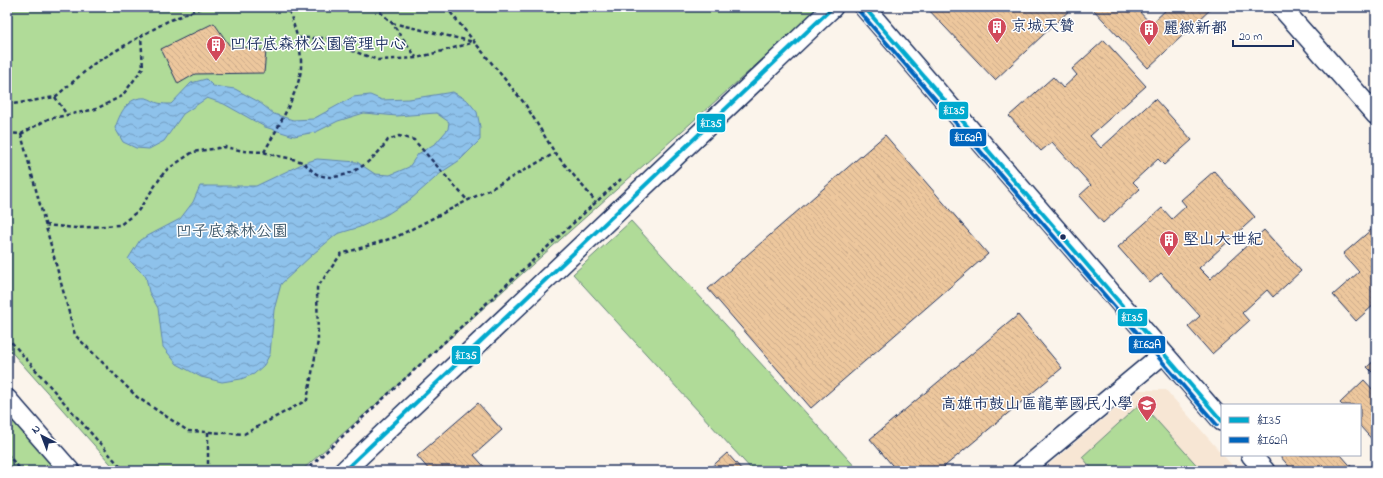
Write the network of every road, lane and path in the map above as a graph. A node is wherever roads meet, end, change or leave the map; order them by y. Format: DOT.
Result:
graph roads {
  1 [pos="203,7"];
  2 [pos="300,7"];
  3 [pos="375,7"];
  4 [pos="446,7"];
  5 [pos="833,7"];
  6 [pos="864,7"];
  7 [pos="1281,7"];
  8 [pos="288,8"];
  9 [pos="392,23"];
  10 [pos="141,36"];
  11 [pos="298,38"];
  12 [pos="475,42"];
  13 [pos="417,58"];
  14 [pos="55,97"];
  15 [pos="7,105"];
  16 [pos="1376,114"];
  17 [pos="67,115"];
  18 [pos="7,133"];
  19 [pos="21,134"];
  20 [pos="264,152"];
  21 [pos="555,153"];
  22 [pos="625,175"];
  23 [pos="467,200"];
  24 [pos="596,202"];
  25 [pos="45,225"];
  26 [pos="7,337"];
  27 [pos="1163,354"];
  28 [pos="7,399"];
  29 [pos="1221,421"];
  30 [pos="208,432"];
  31 [pos="7,454"];
  32 [pos="1252,456"];
  33 [pos="22,471"];
  34 [pos="70,471"];
  35 [pos="124,471"];
  36 [pos="208,471"];
  37 [pos="306,471"];
  38 [pos="344,471"];
  39 [pos="1022,471"];
  40 [pos="1265,471"];
  1 -- 10 [label="path"];
  2 -- 8 [label="path"];
  3 -- 9 [label="path"];
  4 -- 12 [label="path"];
  5 -- 38 [label="street"];
  6 -- 27 [label="street"];
  7 -- 16 [label="street"];
  8 -- 11 [label="path"];
  9 -- 12 [label="path"];
  9 -- 13 [label="path"];
  10 -- 14 [label="path"];
  10 -- 17 [label="path"];
  11 -- 13 [label="path"];
  11 -- 20 [label="path"];
  12 -- 13 [label="path"];
  12 -- 21 [label="path"];
  14 -- 15 [label="path"];
  14 -- 17 [label="path"];
  17 -- 19 [label="path"];
  18 -- 19 [label="path"];
  19 -- 25 [label="path"];
  20 -- 23 [label="path"];
  20 -- 25 [label="path"];
  21 -- 23 [label="path"];
  21 -- 24 [label="path"];
  22 -- 24 [label="path"];
  23 -- 30 [label="path"];
  24 -- 37 [label="path"];
  25 -- 30 [label="path"];
  26 -- 35 [label="path"];
  27 -- 29 [label="street"];
  27 -- 39 [label="street"];
  28 -- 34 [label="street"];
  30 -- 36 [label="path"];
  31 -- 33 [label="path"];
  32 -- 40 [label="street"];
}
